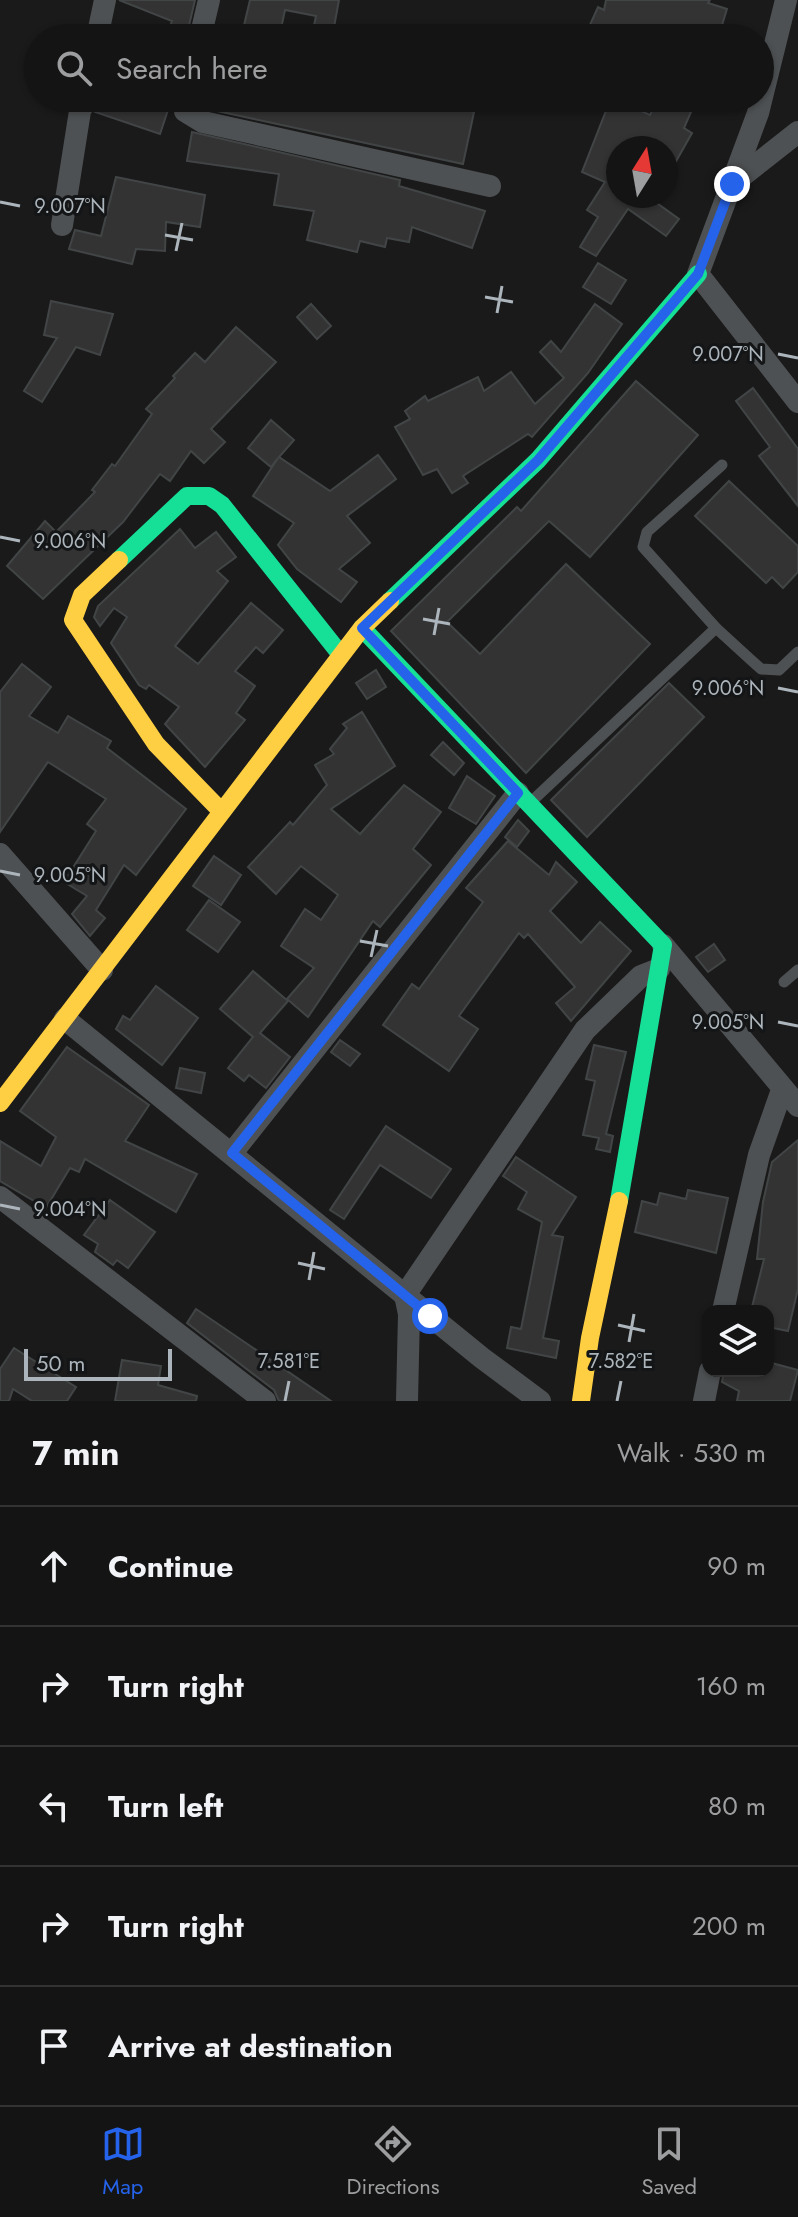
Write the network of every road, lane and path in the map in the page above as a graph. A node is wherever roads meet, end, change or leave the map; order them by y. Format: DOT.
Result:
graph roads {
  1 [pos="105,0"];
  2 [pos="209,0"];
  3 [pos="786,0"];
  4 [pos="100,24"];
  5 [pos="203,24"];
  6 [pos="774,48"];
  7 [pos="80,112"];
  8 [pos="187,112"];
  9 [pos="758,112"];
  10 [pos="798,132"];
  11 [pos="732,184"];
  12 [pos="490,186"];
  13 [pos="62,225"];
  14 [pos="698,274"];
  15 [pos="794,390"];
  16 [pos="722,465"];
  17 [pos="362,628"];
  18 [pos="716,628"];
  19 [pos="798,652"];
  20 [pos="341,655"];
  21 [pos="524,799"];
  22 [pos="221,811"];
  23 [pos="0,854"];
  24 [pos="663,945"];
  25 [pos="659,969"];
  26 [pos="102,970"];
  27 [pos="798,970"];
  28 [pos="784,982"];
  29 [pos="65,1019"];
  30 [pos="790,1098"];
  31 [pos="0,1103"];
  32 [pos="232,1153"];
  33 [pos="0,1197"];
  34 [pos="405,1295"];
  35 [pos="724,1305"];
  36 [pos="709,1377"];
  37 [pos="265,1401"];
  38 [pos="407,1401"];
  39 [pos="540,1401"];
  40 [pos="581,1401"];
  41 [pos="704,1401"];
  1 -- 4 [label="street"];
  2 -- 5 [label="street"];
  3 -- 6 [label="street"];
  7 -- 13 [label="street"];
  8 -- 12 [label="street"];
  9 -- 11 [label="street"];
  10 -- 11 [label="street"];
  11 -- 14 [label="street"];
  14 -- 15 [label="street"];
  14 -- 17 [label="street"];
  16 -- 18 [label="lane"];
  17 -- 20 [label="street"];
  17 -- 21 [label="street"];
  18 -- 19 [label="lane"];
  18 -- 21 [label="lane"];
  20 -- 22 [label="street"];
  20 -- 22 [label="street"];
  21 -- 24 [label="street"];
  21 -- 32 [label="street"];
  22 -- 26 [label="street"];
  23 -- 26 [label="street"];
  24 -- 25 [label="street"];
  24 -- 30 [label="street"];
  25 -- 34 [label="street"];
  25 -- 40 [label="street"];
  26 -- 29 [label="street"];
  27 -- 28 [label="lane"];
  29 -- 31 [label="street"];
  29 -- 32 [label="street"];
  30 -- 35 [label="street"];
  32 -- 34 [label="street"];
  33 -- 37 [label="street"];
  34 -- 38 [label="street"];
  34 -- 39 [label="street"];
  36 -- 41 [label="street"];
}
